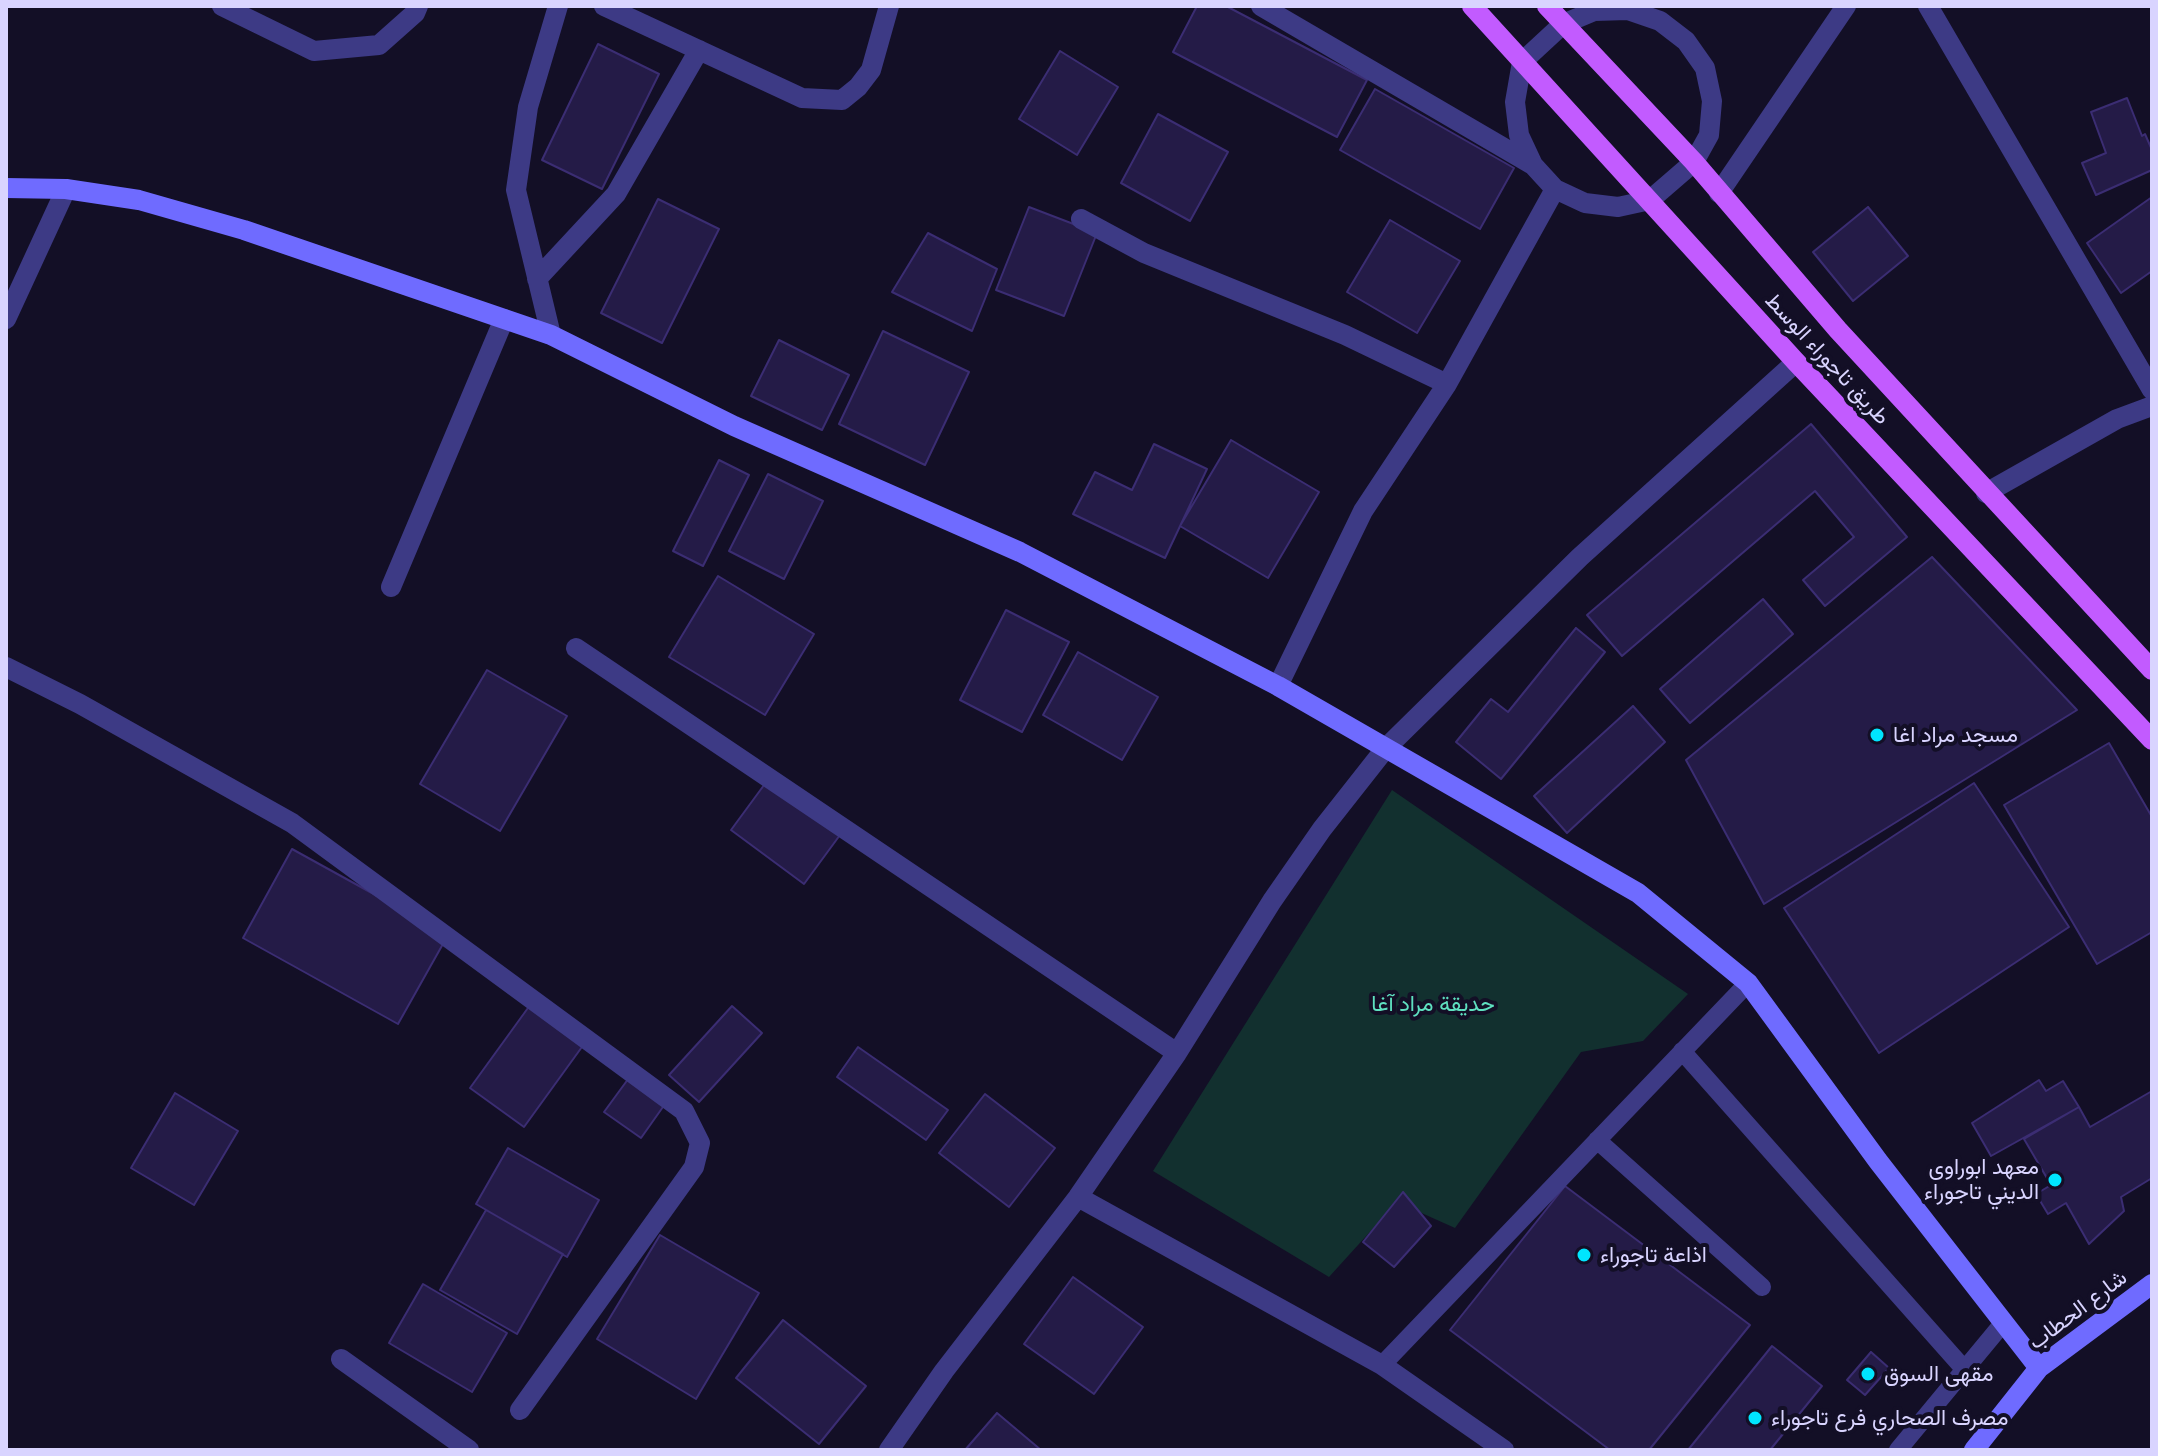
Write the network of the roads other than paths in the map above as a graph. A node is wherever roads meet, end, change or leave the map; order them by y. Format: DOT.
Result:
graph roads {
  1 [pos="222,6"];
  2 [pos="418,6"];
  3 [pos="558,6"];
  4 [pos="604,6"];
  5 [pos="889,6"];
  6 [pos="1261,6"];
  7 [pos="1472,6"];
  8 [pos="1547,6"];
  9 [pos="1846,6"];
  10 [pos="1928,6"];
  11 [pos="1563,24"];
  12 [pos="699,50"];
  13 [pos="1522,62"];
  14 [pos="1694,162"];
  15 [pos="1533,165"];
  16 [pos="6,188"];
  17 [pos="66,189"];
  18 [pos="1555,189"];
  19 [pos="1719,193"];
  20 [pos="1650,200"];
  21 [pos="1081,219"];
  22 [pos="537,279"];
  23 [pos="6,319"];
  24 [pos="504,319"];
  25 [pos="551,335"];
  26 [pos="1796,362"];
  27 [pos="1447,384"];
  28 [pos="2152,390"];
  29 [pos="2152,406"];
  30 [pos="1986,493"];
  31 [pos="391,587"];
  32 [pos="576,648"];
  33 [pos="6,667"];
  34 [pos="2152,670"];
  35 [pos="1278,686"];
  36 [pos="2152,740"];
  37 [pos="1385,749"];
  38 [pos="1748,983"];
  39 [pos="1682,1051"];
  40 [pos="1177,1053"];
  41 [pos="1597,1140"];
  42 [pos="1078,1197"];
  43 [pos="2152,1284"];
  44 [pos="1762,1287"];
  45 [pos="2004,1322"];
  46 [pos="341,1359"];
  47 [pos="1382,1365"];
  48 [pos="2039,1368"];
  49 [pos="1965,1370"];
  50 [pos="520,1410"];
  51 [pos="469,1450"];
  52 [pos="889,1450"];
  53 [pos="1504,1450"];
  54 [pos="1898,1450"];
  55 [pos="1974,1450"];
  1 -- 2 [label="street"];
  3 -- 22 [label="street"];
  4 -- 12 [label="street"];
  5 -- 12 [label="street"];
  6 -- 15 [label="street"];
  7 -- 13 [label="main road, طريق تاجوراء الوسط"];
  8 -- 11 [label="main road, طريق تاجوراء الوسط"];
  9 -- 19 [label="street"];
  10 -- 28 [label="street"];
  11 -- 13 [label="street"];
  11 -- 14 [label="main road, طريق تاجوراء الوسط"];
  11 -- 14 [label="street"];
  12 -- 22 [label="street"];
  13 -- 15 [label="street"];
  13 -- 20 [label="main road, طريق تاجوراء الوسط"];
  14 -- 19 [label="main road, طريق تاجوراء الوسط"];
  14 -- 20 [label="street"];
  15 -- 18 [label="street"];
  16 -- 17 [label="street"];
  17 -- 23 [label="street"];
  17 -- 24 [label="street"];
  18 -- 20 [label="street"];
  18 -- 27 [label="street"];
  19 -- 30 [label="main road, طريق تاجوراء الوسط"];
  20 -- 26 [label="main road, طريق تاجوراء الوسط"];
  21 -- 27 [label="street"];
  22 -- 25 [label="street"];
  24 -- 25 [label="street"];
  24 -- 31 [label="street"];
  25 -- 35 [label="street"];
  26 -- 36 [label="main road, طريق تاجوراء الوسط"];
  26 -- 37 [label="street"];
  27 -- 35 [label="street"];
  29 -- 30 [label="street"];
  30 -- 34 [label="main road, طريق تاجوراء الوسط"];
  32 -- 40 [label="street"];
  33 -- 50 [label="street"];
  35 -- 37 [label="street"];
  37 -- 38 [label="street"];
  37 -- 40 [label="street"];
  38 -- 39 [label="lane"];
  38 -- 45 [label="street"];
  39 -- 41 [label="lane"];
  39 -- 49 [label="lane"];
  40 -- 42 [label="street"];
  41 -- 44 [label="lane"];
  41 -- 47 [label="lane"];
  42 -- 47 [label="street"];
  42 -- 52 [label="street"];
  43 -- 48 [label="street, شارع الحطاب"];
  45 -- 48 [label="street"];
  45 -- 49 [label="lane"];
  46 -- 51 [label="street"];
  47 -- 53 [label="street"];
  48 -- 55 [label="street, شارع الحطاب"];
  49 -- 54 [label="lane"];
}
